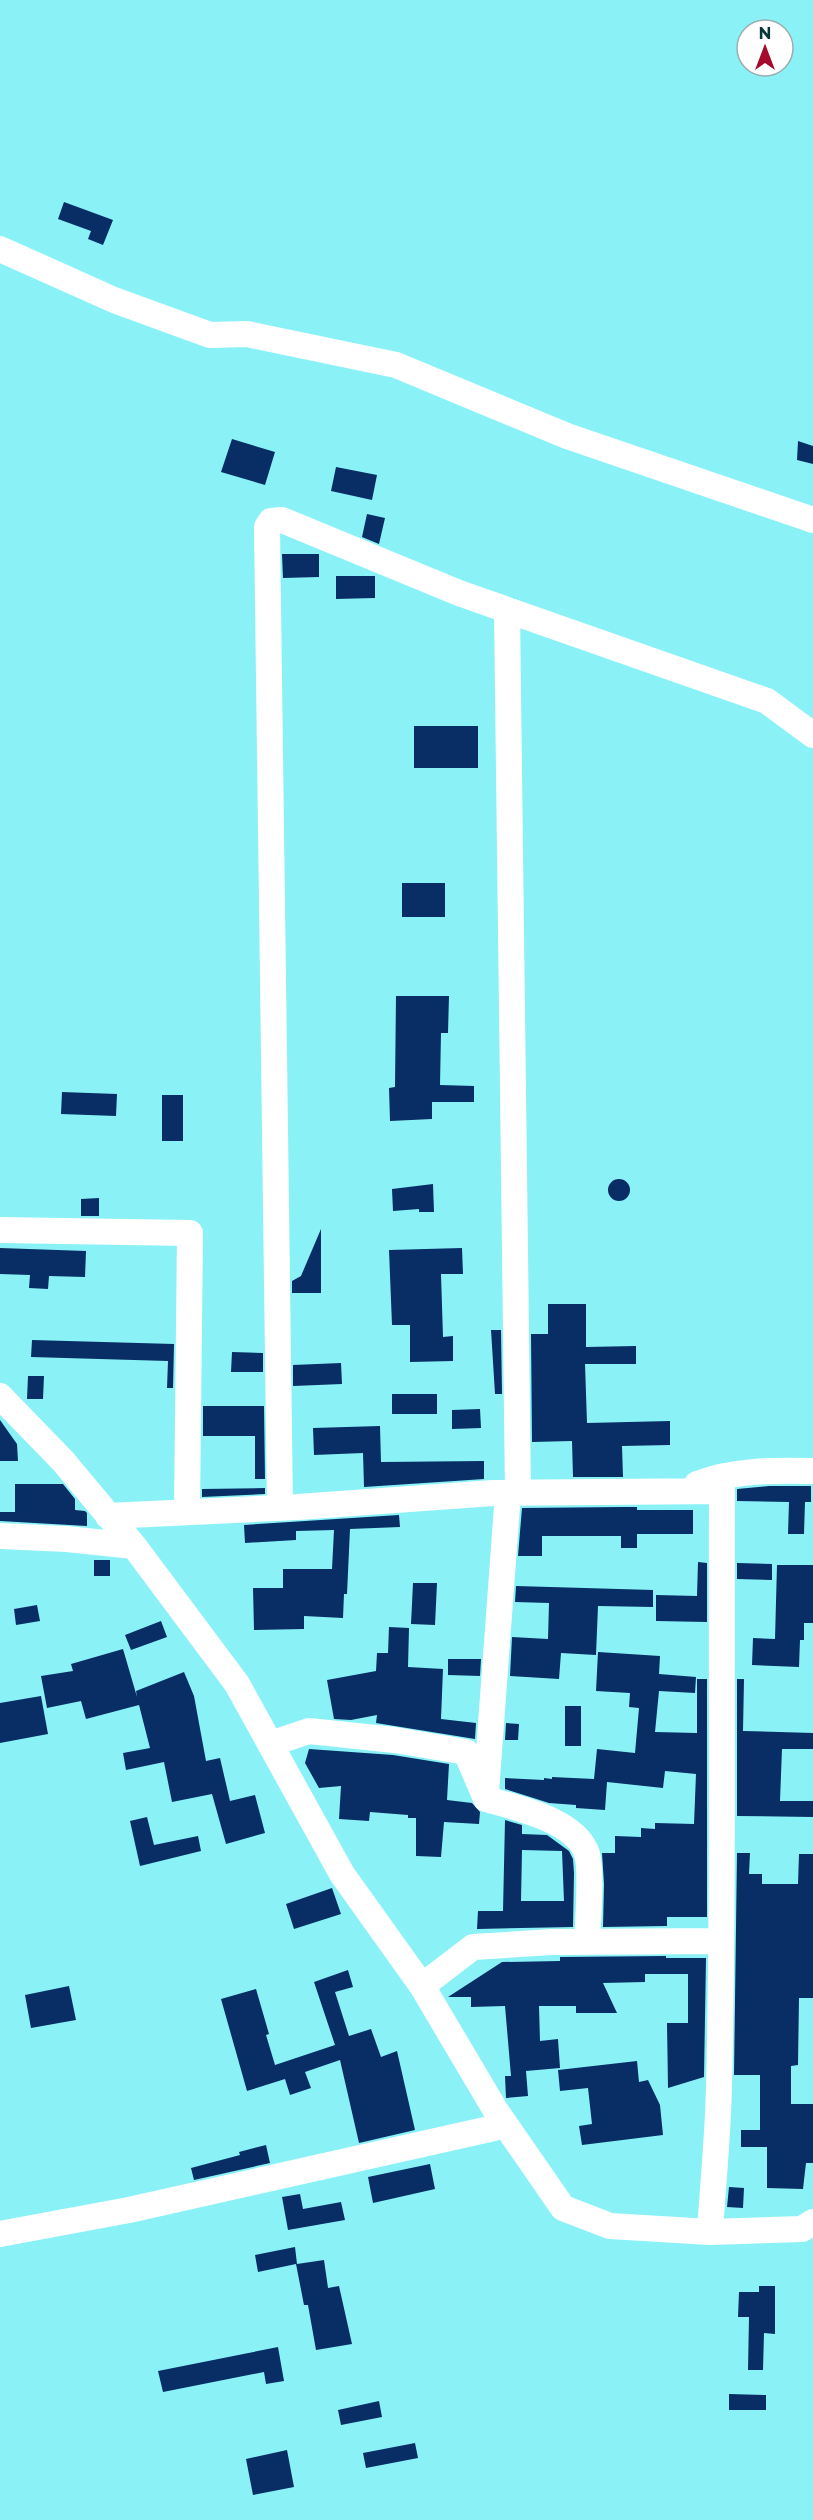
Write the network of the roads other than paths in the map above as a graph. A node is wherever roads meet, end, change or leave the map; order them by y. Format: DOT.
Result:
graph roads {
  1 [pos="0,249"];
  2 [pos="813,520"];
  3 [pos="507,610"];
  4 [pos="813,735"];
  5 [pos="0,1230"];
  6 [pos="0,1396"];
  7 [pos="813,1471"];
  8 [pos="677,1492"];
  9 [pos="513,1493"];
  10 [pos="280,1508"];
  11 [pos="187,1512"];
  12 [pos="108,1516"];
  13 [pos="0,1536"];
  14 [pos="134,1546"];
  15 [pos="270,1743"];
  16 [pos="486,1799"];
  17 [pos="721,1941"];
  18 [pos="588,1942"];
  19 [pos="422,1986"];
  20 [pos="501,2119"];
  21 [pos="813,2222"];
  22 [pos="710,2232"];
  23 [pos="0,2234"];
  1 -- 2 [label="street"];
  3 -- 4 [label="street"];
  3 -- 9 [label="street"];
  3 -- 10 [label="street"];
  5 -- 11 [label="street"];
  6 -- 12 [label="street"];
  7 -- 8 [label="street"];
  8 -- 9 [label="street"];
  8 -- 17 [label="street"];
  9 -- 10 [label="street"];
  9 -- 16 [label="street"];
  10 -- 11 [label="street"];
  11 -- 12 [label="street"];
  12 -- 14 [label="street"];
  13 -- 14 [label="street"];
  14 -- 15 [label="street"];
  15 -- 16 [label="street"];
  15 -- 19 [label="street"];
  16 -- 18 [label="street"];
  17 -- 18 [label="street"];
  17 -- 22 [label="street"];
  18 -- 19 [label="street"];
  19 -- 20 [label="street"];
  20 -- 22 [label="street"];
  20 -- 23 [label="street"];
  21 -- 22 [label="street"];
}
